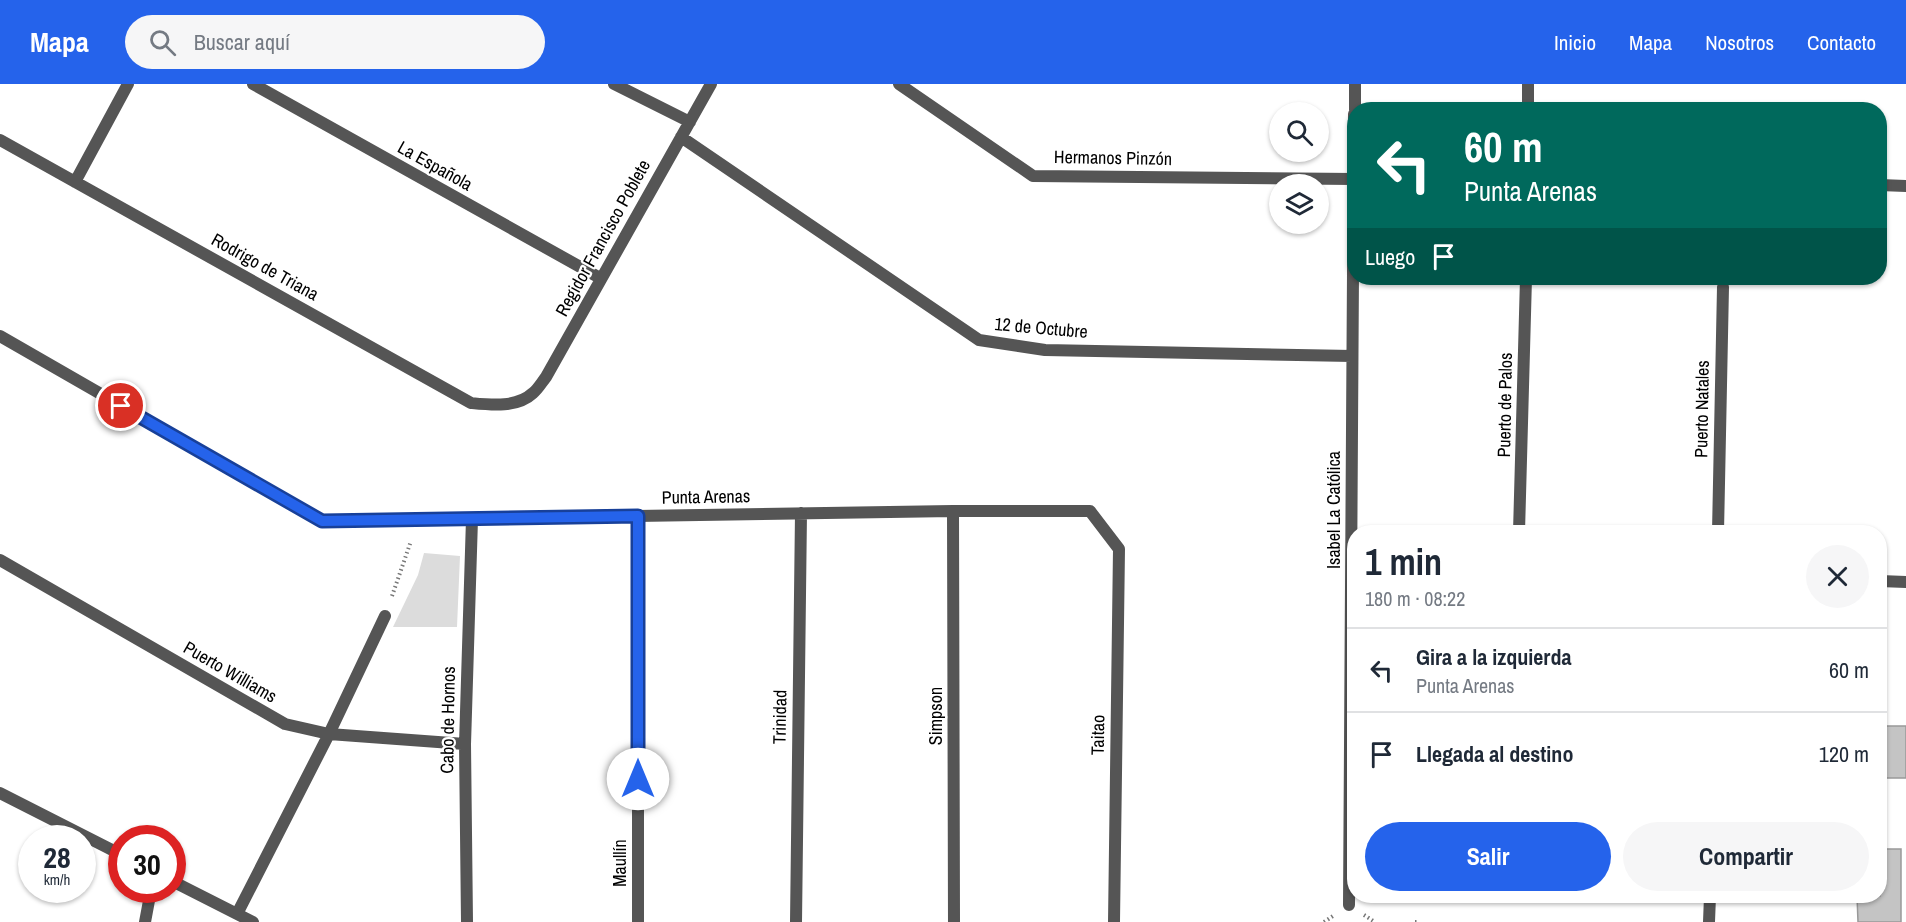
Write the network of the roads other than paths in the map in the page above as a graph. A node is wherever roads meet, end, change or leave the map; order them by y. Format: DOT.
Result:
graph roads {
  1 [pos="128,84"];
  2 [pos="253,84"];
  3 [pos="614,84"];
  4 [pos="711,84"];
  5 [pos="899,84"];
  6 [pos="1355,84"];
  7 [pos="1528,84"];
  8 [pos="1355,102"];
  9 [pos="1528,102"];
  10 [pos="690,122"];
  11 [pos="681,137"];
  12 [pos="0,140"];
  13 [pos="1347,179"];
  14 [pos="75,182"];
  15 [pos="1887,186"];
  16 [pos="1906,186"];
  17 [pos="600,279"];
  18 [pos="1353,285"];
  19 [pos="1526,285"];
  20 [pos="1723,287"];
  21 [pos="0,336"];
  22 [pos="1352,356"];
  23 [pos="518,401"];
  24 [pos="953,511"];
  25 [pos="801,513"];
  26 [pos="638,516"];
  27 [pos="472,519"];
  28 [pos="1353,525"];
  29 [pos="1520,525"];
  30 [pos="1718,525"];
  31 [pos="1119,549"];
  32 [pos="0,560"];
  33 [pos="1887,582"];
  34 [pos="1906,582"];
  35 [pos="385,616"];
  36 [pos="329,734"];
  37 [pos="465,744"];
  38 [pos="0,793"];
  39 [pos="108,848"];
  40 [pos="186,888"];
  41 [pos="149,903"];
  42 [pos="1710,903"];
  43 [pos="237,914"];
  44 [pos="145,922"];
  45 [pos="253,922"];
  46 [pos="467,922"];
  47 [pos="638,922"];
  48 [pos="796,922"];
  49 [pos="954,922"];
  50 [pos="1114,922"];
  51 [pos="1709,922"];
  1 -- 14 [label="street"];
  2 -- 17 [label="street, La Española"];
  3 -- 10 [label="street"];
  4 -- 10 [label="street, Regidor Francisco Poblete"];
  5 -- 13 [label="street, Hermanos Pinzón"];
  6 -- 8 [label="street"];
  7 -- 9 [label="street"];
  10 -- 11 [label="street, Regidor Francisco Poblete"];
  11 -- 17 [label="street, Regidor Francisco Poblete"];
  11 -- 22 [label="street, 12 de Octubre"];
  12 -- 14 [label="street, Rodrigo de Triana"];
  14 -- 23 [label="street, Rodrigo de Triana"];
  15 -- 16 [label="street"];
  17 -- 23 [label="street, Regidor Francisco Poblete"];
  18 -- 22 [label="street, Isabel La Católica"];
  19 -- 29 [label="street, Puerto de Palos"];
  20 -- 30 [label="street, Puerto Natales"];
  21 -- 27 [label="street, Punta Arenas"];
  22 -- 28 [label="street, Isabel La Católica"];
  24 -- 25 [label="street, Punta Arenas"];
  24 -- 31 [label="street, Punta Arenas"];
  24 -- 49 [label="street, Simpson"];
  25 -- 26 [label="street, Punta Arenas"];
  25 -- 48 [label="street, Trinidad"];
  26 -- 27 [label="street, Punta Arenas"];
  26 -- 47 [label="street, Maullín"];
  27 -- 37 [label="street, Cabo de Hornos"];
  31 -- 50 [label="street, Taitao"];
  32 -- 36 [label="street, Puerto Williams"];
  33 -- 34 [label="street"];
  35 -- 36 [label="street"];
  36 -- 37 [label="street, Puerto Williams"];
  36 -- 43 [label="street"];
  37 -- 46 [label="street, Cabo de Hornos"];
  38 -- 39 [label="street"];
  40 -- 43 [label="street"];
  41 -- 44 [label="street"];
  42 -- 51 [label="street"];
  43 -- 45 [label="street"];
}
